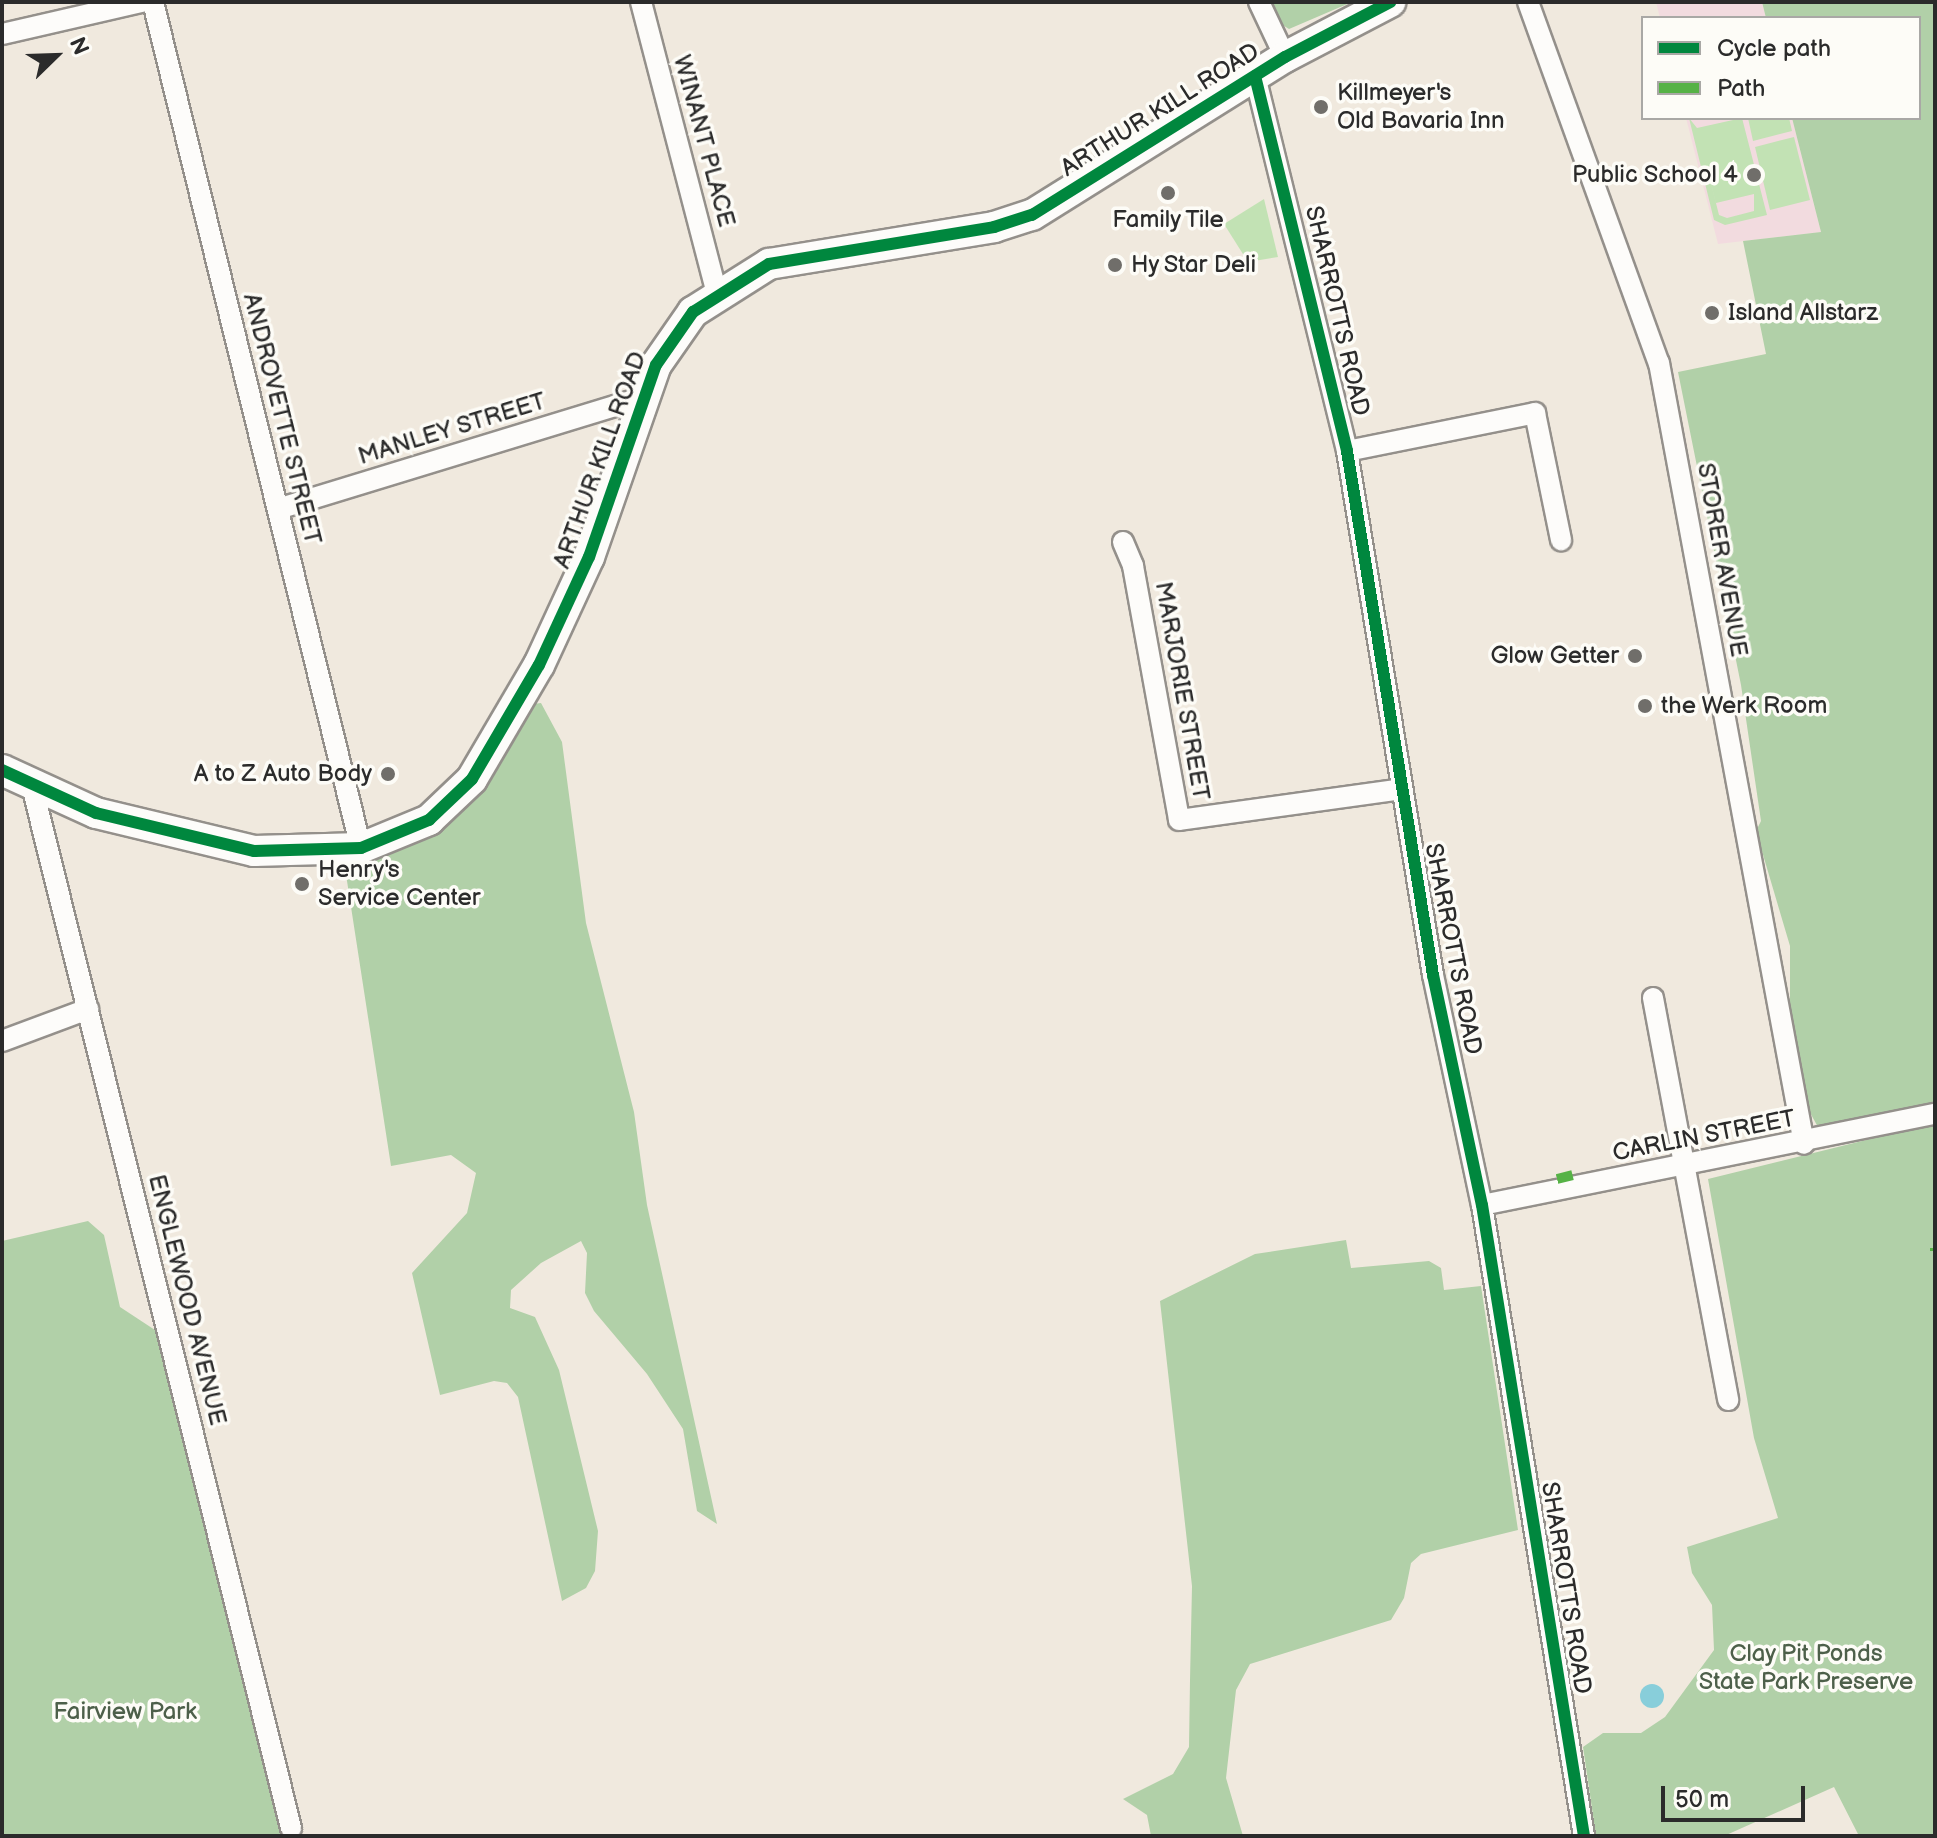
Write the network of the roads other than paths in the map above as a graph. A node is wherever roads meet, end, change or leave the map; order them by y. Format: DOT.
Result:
graph roads {
  1 [pos="142,2"];
  2 [pos="153,2"];
  3 [pos="641,2"];
  4 [pos="1259,2"];
  5 [pos="1390,2"];
  6 [pos="1528,2"];
  7 [pos="2,34"];
  8 [pos="1285,57"];
  9 [pos="1255,76"];
  10 [pos="717,293"];
  11 [pos="642,398"];
  12 [pos="1347,451"];
  13 [pos="278,509"];
  14 [pos="1561,540"];
  15 [pos="1123,542"];
  16 [pos="2,770"];
  17 [pos="32,786"];
  18 [pos="1401,789"];
  19 [pos="361,848"];
  20 [pos="1653,998"];
  21 [pos="88,1009"];
  22 [pos="2,1041"];
  23 [pos="1935,1114"];
  24 [pos="1804,1144"];
  25 [pos="1685,1166"];
  26 [pos="1482,1205"];
  27 [pos="1728,1400"];
  28 [pos="291,1828"];
  29 [pos="1584,1836"];
  1 -- 7 [label="street"];
  2 -- 13 [label="street, ANDROVETTE STREET"];
  3 -- 10 [label="street, WINANT PLACE"];
  4 -- 8 [label="street"];
  5 -- 8 [label="street, ARTHUR KILL ROAD"];
  6 -- 24 [label="street, STORER AVENUE"];
  8 -- 9 [label="street, ARTHUR KILL ROAD"];
  9 -- 10 [label="street, ARTHUR KILL ROAD"];
  9 -- 12 [label="street, SHARROTTS ROAD"];
  10 -- 11 [label="street, ARTHUR KILL ROAD"];
  11 -- 13 [label="street, MANLEY STREET"];
  11 -- 19 [label="street, ARTHUR KILL ROAD"];
  12 -- 14 [label="street"];
  12 -- 18 [label="street, SHARROTTS ROAD"];
  13 -- 19 [label="street, ANDROVETTE STREET"];
  15 -- 18 [label="street, MARJORIE STREET"];
  16 -- 17 [label="street, ARTHUR KILL ROAD"];
  17 -- 19 [label="street, ARTHUR KILL ROAD"];
  17 -- 21 [label="street, ENGLEWOOD AVENUE"];
  18 -- 26 [label="street, SHARROTTS ROAD"];
  20 -- 25 [label="street"];
  21 -- 22 [label="street"];
  21 -- 28 [label="street, ENGLEWOOD AVENUE"];
  23 -- 24 [label="street, CARLIN STREET"];
  24 -- 25 [label="street, CARLIN STREET"];
  25 -- 26 [label="street, CARLIN STREET"];
  25 -- 27 [label="street"];
  26 -- 29 [label="street, SHARROTTS ROAD"];
}
